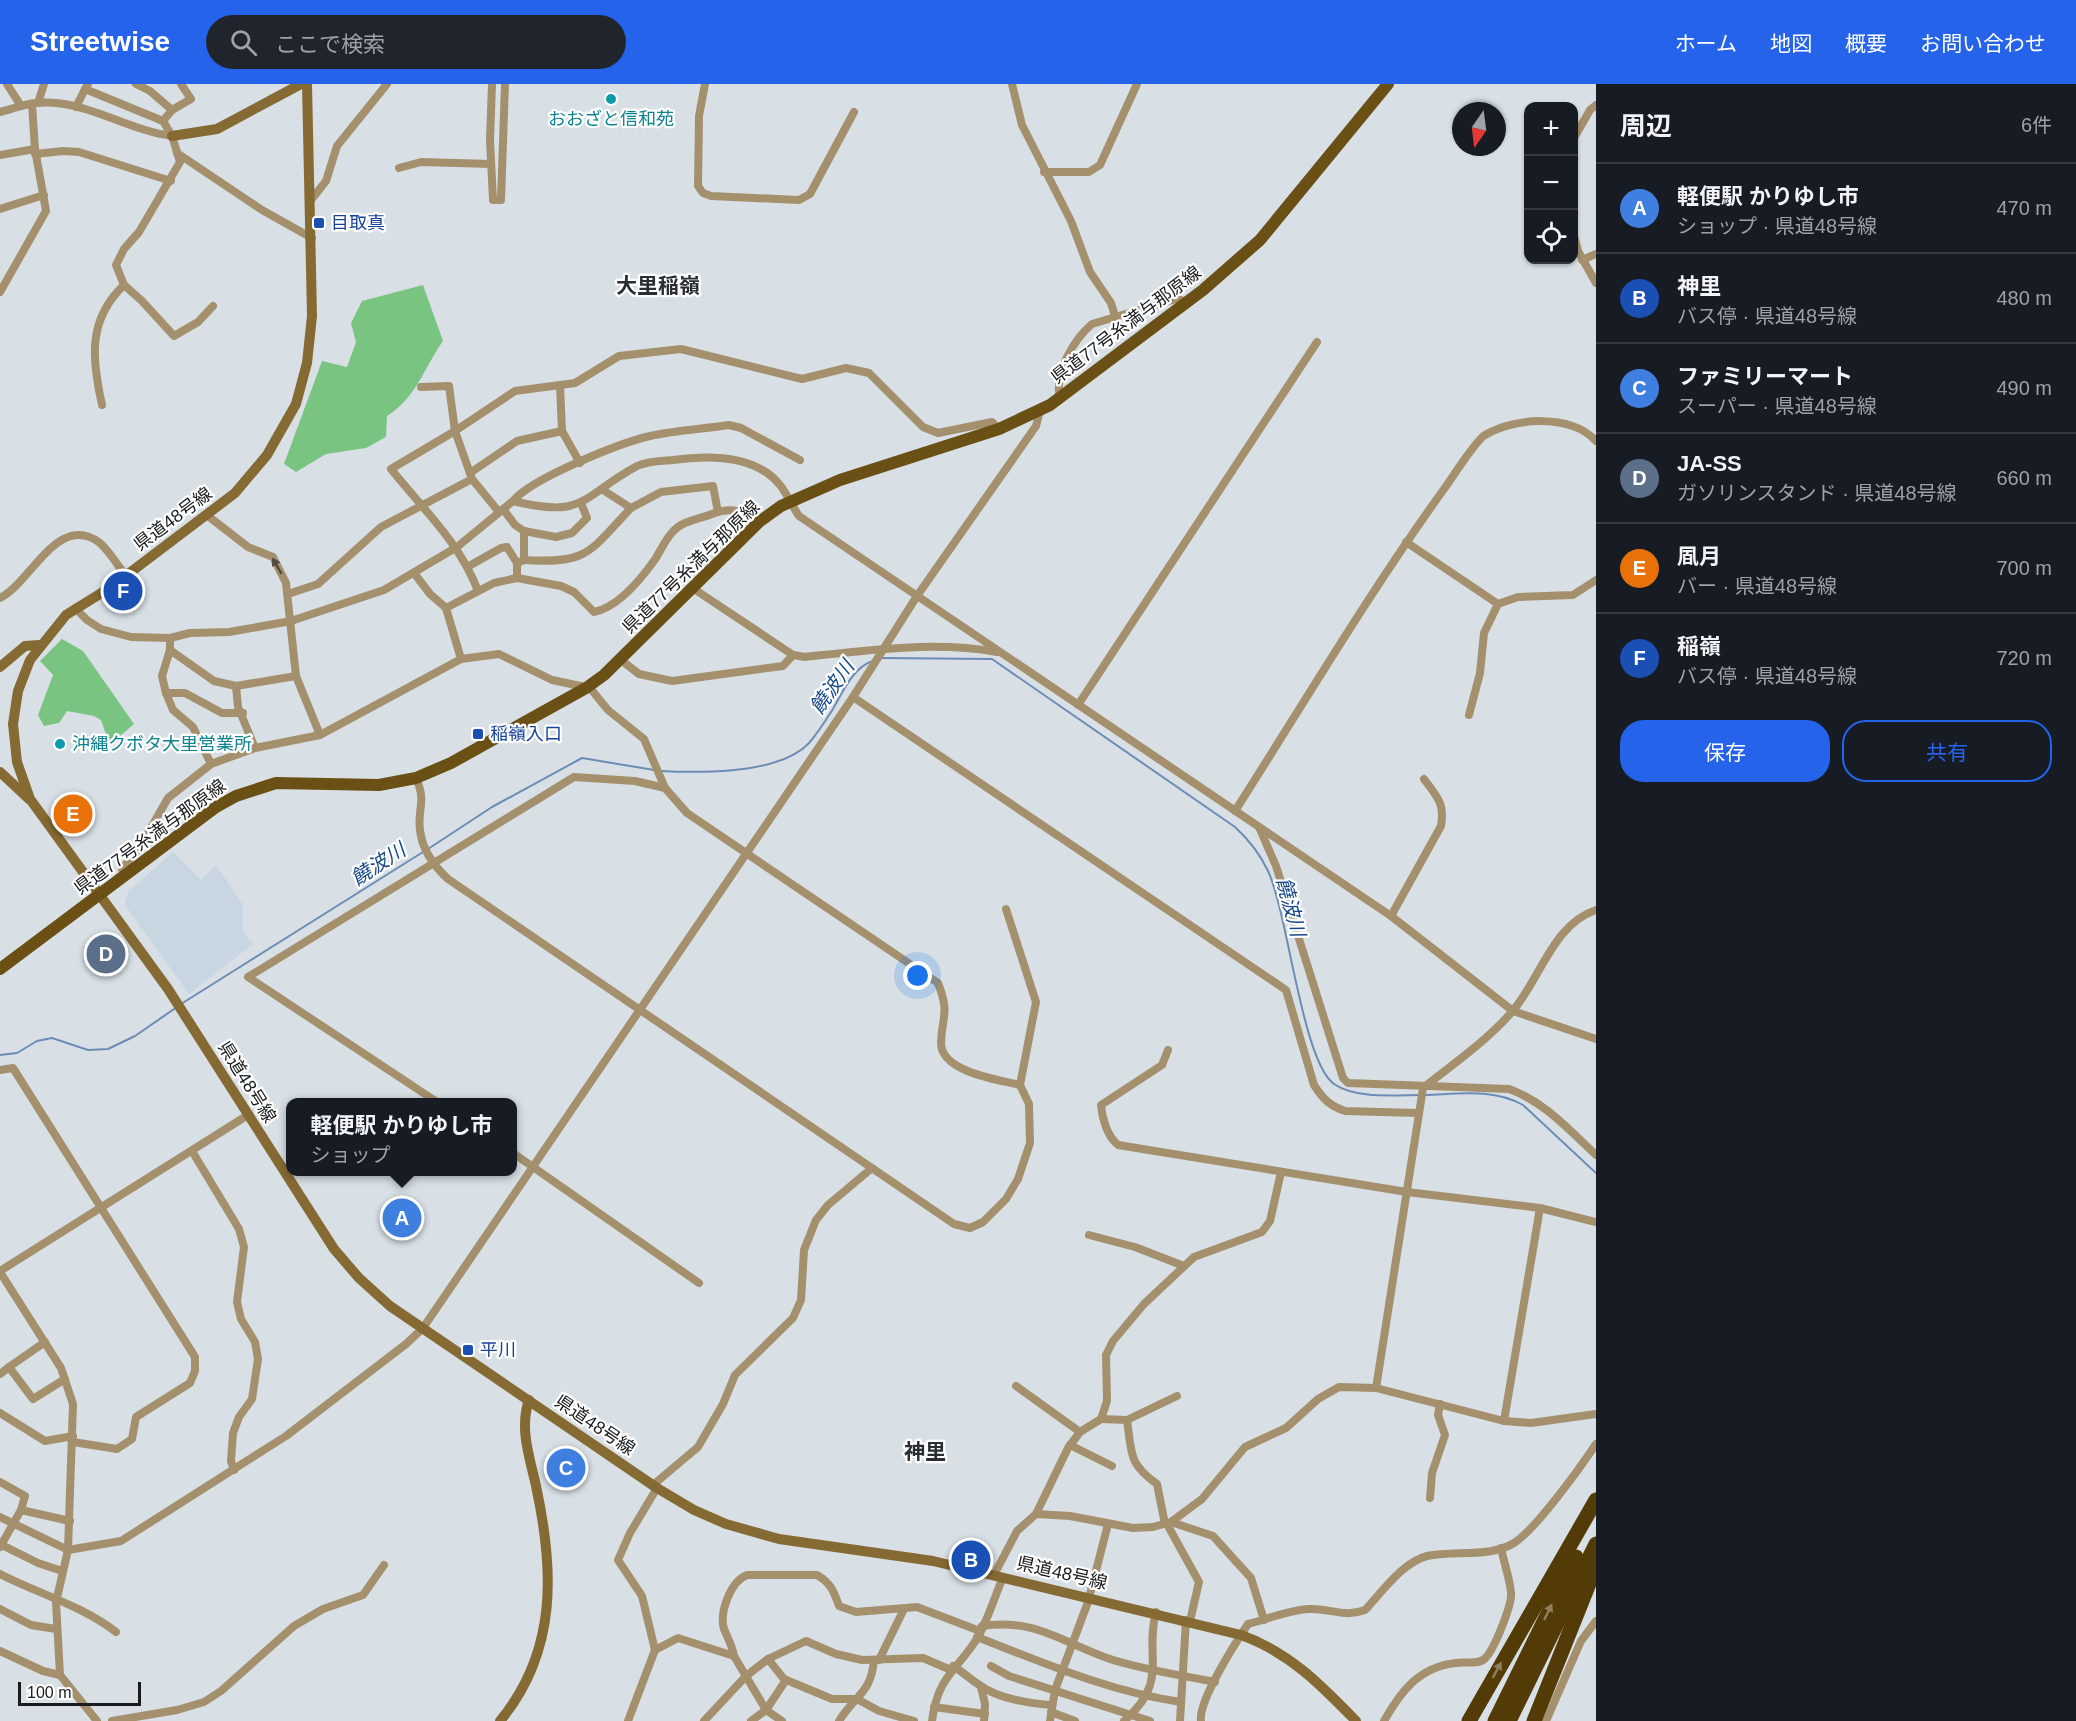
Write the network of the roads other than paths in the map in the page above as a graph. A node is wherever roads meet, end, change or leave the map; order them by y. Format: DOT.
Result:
graph roads {
  1 [pos="8,84"];
  2 [pos="44,84"];
  3 [pos="136,84"];
  4 [pos="181,84"];
  5 [pos="301,84"];
  6 [pos="308,84"];
  7 [pos="387,84"];
  8 [pos="492,84"];
  9 [pos="505,84"];
  10 [pos="705,84"];
  11 [pos="1012,84"];
  12 [pos="1137,84"];
  13 [pos="1388,84"];
  14 [pos="86,87"];
  15 [pos="35,103"];
  16 [pos="1596,105"];
  17 [pos="21,106"];
  18 [pos="76,106"];
  19 [pos="172,110"];
  20 [pos="0,112"];
  21 [pos="854,112"];
  22 [pos="163,122"];
  23 [pos="1578,131"];
  24 [pos="172,135"];
  25 [pos="35,152"];
  26 [pos="177,153"];
  27 [pos="0,155"];
  28 [pos="491,164"];
  29 [pos="399,168"];
  30 [pos="1044,172"];
  31 [pos="171,181"];
  32 [pos="44,195"];
  33 [pos="311,200"];
  34 [pos="0,209"];
  35 [pos="312,238"];
  36 [pos="1578,248"];
  37 [pos="1596,254"];
  38 [pos="1582,260"];
  39 [pos="1596,283"];
  40 [pos="124,285"];
  41 [pos="0,292"];
  42 [pos="1188,302"];
  43 [pos="213,306"];
  44 [pos="1115,316"];
  45 [pos="1317,342"];
  46 [pos="560,385"];
  47 [pos="422,387"];
  48 [pos="1060,398"];
  49 [pos="102,405"];
  50 [pos="1040,411"];
  51 [pos="999,429"];
  52 [pos="454,431"];
  53 [pos="562,431"];
  54 [pos="1596,441"];
  55 [pos="800,460"];
  56 [pos="580,463"];
  57 [pos="471,476"];
  58 [pos="603,490"];
  59 [pos="513,501"];
  60 [pos="789,502"];
  61 [pos="581,503"];
  62 [pos="420,505"];
  63 [pos="631,508"];
  64 [pos="501,510"];
  65 [pos="718,512"];
  66 [pos="207,516"];
  67 [pos="759,522"];
  68 [pos="524,531"];
  69 [pos="1406,542"];
  70 [pos="457,547"];
  71 [pos="520,561"];
  72 [pos="469,566"];
  73 [pos="414,573"];
  74 [pos="126,576"];
  75 [pos="518,578"];
  76 [pos="1596,579"];
  77 [pos="694,589"];
  78 [pos="478,591"];
  79 [pos="288,594"];
  80 [pos="918,596"];
  81 [pos="0,598"];
  82 [pos="1498,604"];
  83 [pos="75,608"];
  84 [pos="446,608"];
  85 [pos="291,621"];
  86 [pos="170,638"];
  87 [pos="39,645"];
  88 [pos="885,648"];
  89 [pos="170,650"];
  90 [pos="1001,653"];
  91 [pos="793,655"];
  92 [pos="461,658"];
  93 [pos="621,660"];
  94 [pos="0,668"];
  95 [pos="296,676"];
  96 [pos="236,686"];
  97 [pos="586,688"];
  98 [pos="166,693"];
  99 [pos="853,697"];
  100 [pos="1078,705"];
  101 [pos="243,713"];
  102 [pos="1469,715"];
  103 [pos="320,735"];
  104 [pos="255,747"];
  105 [pos="211,764"];
  106 [pos="0,772"];
  107 [pos="416,778"];
  108 [pos="1424,779"];
  109 [pos="665,788"];
  110 [pos="30,799"];
  111 [pos="1235,811"];
  112 [pos="1258,826"];
  113 [pos="745,854"];
  114 [pos="432,864"];
  115 [pos="125,876"];
  116 [pos="99,896"];
  117 [pos="1005,909"];
  118 [pos="1596,910"];
  119 [pos="1391,916"];
  120 [pos="0,969"];
  121 [pos="638,1011"];
  122 [pos="1513,1011"];
  123 [pos="1596,1038"];
  124 [pos="1167,1050"];
  125 [pos="0,1070"];
  126 [pos="1020,1085"];
  127 [pos="1423,1088"];
  128 [pos="431,1098"];
  129 [pos="1418,1113"];
  130 [pos="249,1115"];
  131 [pos="192,1151"];
  132 [pos="1596,1155"];
  133 [pos="517,1156"];
  134 [pos="532,1166"];
  135 [pos="872,1168"];
  136 [pos="1281,1172"];
  137 [pos="286,1174"];
  138 [pos="287,1176"];
  139 [pos="1407,1192"];
  140 [pos="101,1208"];
  141 [pos="1540,1208"];
  142 [pos="1596,1222"];
  143 [pos="1089,1235"];
  144 [pos="1184,1266"];
  145 [pos="0,1271"];
  146 [pos="699,1283"];
  147 [pos="423,1328"];
  148 [pos="45,1342"];
  149 [pos="9,1367"];
  150 [pos="0,1374"];
  151 [pos="65,1379"];
  152 [pos="1016,1386"];
  153 [pos="1376,1388"];
  154 [pos="1178,1396"];
  155 [pos="529,1400"];
  156 [pos="1440,1404"];
  157 [pos="0,1413"];
  158 [pos="1596,1414"];
  159 [pos="1101,1419"];
  160 [pos="1127,1420"];
  161 [pos="1504,1420"];
  162 [pos="1080,1432"];
  163 [pos="73,1439"];
  164 [pos="1596,1444"];
  165 [pos="1070,1445"];
  166 [pos="1112,1466"];
  167 [pos="234,1470"];
  168 [pos="0,1482"];
  169 [pos="655,1486"];
  170 [pos="1430,1498"];
  171 [pos="1596,1500"];
  172 [pos="21,1510"];
  173 [pos="1036,1514"];
  174 [pos="1596,1515"];
  175 [pos="0,1516"];
  176 [pos="70,1521"];
  177 [pos="12,1523"];
  178 [pos="1168,1523"];
  179 [pos="1108,1524"];
  180 [pos="1596,1544"];
  181 [pos="0,1545"];
  182 [pos="1501,1548"];
  183 [pos="68,1550"];
  184 [pos="384,1565"];
  185 [pos="1596,1566"];
  186 [pos="62,1571"];
  187 [pos="0,1574"];
  188 [pos="998,1576"];
  189 [pos="1089,1596"];
  190 [pos="56,1598"];
  191 [pos="0,1609"];
  192 [pos="904,1609"];
  193 [pos="1156,1612"];
  194 [pos="1188,1620"];
  195 [pos="1264,1620"];
  196 [pos="1596,1621"];
  197 [pos="56,1629"];
  198 [pos="980,1631"];
  199 [pos="116,1632"];
  200 [pos="1241,1635"];
  201 [pos="1074,1643"];
  202 [pos="656,1650"];
  203 [pos="0,1651"];
  204 [pos="734,1656"];
  205 [pos="768,1659"];
  206 [pos="877,1660"];
  207 [pos="991,1666"];
  208 [pos="952,1668"];
  209 [pos="1062,1670"];
  210 [pos="1154,1670"];
  211 [pos="60,1675"];
  212 [pos="746,1676"];
  213 [pos="1183,1676"];
  214 [pos="786,1680"];
  215 [pos="1215,1683"];
  216 [pos="981,1687"];
  217 [pos="1055,1690"];
  218 [pos="1146,1697"];
  219 [pos="857,1700"];
  220 [pos="1181,1702"];
  221 [pos="934,1707"];
  222 [pos="766,1710"];
  223 [pos="1051,1713"];
  224 [pos="1127,1718"];
  225 [pos="985,1719"];
  226 [pos="97,1721"];
  227 [pos="112,1721"];
  228 [pos="500,1721"];
  229 [pos="628,1721"];
  230 [pos="707,1721"];
  231 [pos="752,1721"];
  232 [pos="782,1721"];
  233 [pos="839,1721"];
  234 [pos="914,1721"];
  235 [pos="932,1721"];
  236 [pos="1075,1721"];
  237 [pos="1150,1721"];
  238 [pos="1180,1721"];
  239 [pos="1201,1721"];
  240 [pos="1356,1721"];
  241 [pos="1384,1721"];
  242 [pos="1469,1721"];
  243 [pos="1495,1721"];
  244 [pos="1509,1721"];
  245 [pos="1533,1721"];
  246 [pos="1546,1721"];
  1 -- 17 [label="street"];
  2 -- 15 [label="street"];
  3 -- 19 [label="street"];
  4 -- 19 [label="street"];
  5 -- 24 [label="main road"];
  6 -- 33 [label="main road, 県道48号線"];
  7 -- 33 [label="street"];
  8 -- 28 [label="street"];
  9 -- 28 [label="street"];
  10 -- 21 [label="street"];
  11 -- 30 [label="street"];
  12 -- 30 [label="street"];
  13 -- 42 [label="main road, 県道77号糸満与那原線"];
  14 -- 18 [label="street"];
  14 -- 22 [label="street"];
  15 -- 17 [label="street"];
  15 -- 18 [label="street"];
  15 -- 25 [label="street"];
  16 -- 23 [label="street"];
  17 -- 20 [label="street"];
  18 -- 24 [label="street"];
  19 -- 22 [label="street"];
  22 -- 24 [label="street"];
  24 -- 26 [label="street"];
  25 -- 27 [label="street"];
  25 -- 31 [label="street"];
  25 -- 32 [label="street"];
  26 -- 31 [label="street"];
  26 -- 35 [label="street"];
  28 -- 29 [label="street"];
  30 -- 44 [label="street"];
  31 -- 40 [label="street"];
  32 -- 34 [label="street"];
  32 -- 41 [label="street"];
  33 -- 35 [label="main road, 県道48号線"];
  35 -- 66 [label="main road, 県道48号線"];
  36 -- 38 [label="street"];
  37 -- 38 [label="street"];
  38 -- 39 [label="street"];
  40 -- 43 [label="street"];
  40 -- 49 [label="street"];
  42 -- 44 [label="street"];
  42 -- 48 [label="main road, 県道77号糸満与那原線"];
  44 -- 48 [label="street"];
  45 -- 100 [label="street"];
  46 -- 51 [label="street"];
  46 -- 52 [label="street"];
  46 -- 53 [label="street"];
  47 -- 52 [label="street"];
  48 -- 50 [label="main road, 県道77号糸満与那原線"];
  50 -- 51 [label="main road, 県道77号糸満与那原線"];
  50 -- 80 [label="street"];
  51 -- 60 [label="main road, 県道77号糸満与那原線"];
  52 -- 57 [label="street"];
  52 -- 62 [label="street"];
  53 -- 56 [label="street"];
  53 -- 57 [label="street"];
  54 -- 69 [label="street"];
  55 -- 56 [label="street"];
  56 -- 59 [label="street"];
  57 -- 62 [label="street"];
  57 -- 64 [label="street"];
  58 -- 60 [label="street"];
  58 -- 61 [label="street"];
  58 -- 63 [label="street"];
  59 -- 61 [label="street"];
  59 -- 64 [label="street"];
  60 -- 67 [label="main road, 県道77号糸満与那原線"];
  60 -- 80 [label="street"];
  61 -- 68 [label="street"];
  62 -- 70 [label="street"];
  62 -- 79 [label="street"];
  63 -- 65 [label="street"];
  63 -- 71 [label="street"];
  64 -- 68 [label="street"];
  64 -- 70 [label="street"];
  65 -- 67 [label="street"];
  65 -- 75 [label="street"];
  66 -- 74 [label="main road, 県道48号線"];
  79 -- 66 [label="street, one-way"];
  67 -- 77 [label="main road, 県道77号糸満与那原線"];
  68 -- 71 [label="street"];
  69 -- 82 [label="street"];
  69 -- 111 [label="street"];
  70 -- 72 [label="street"];
  70 -- 73 [label="street"];
  71 -- 72 [label="street"];
  71 -- 75 [label="street"];
  72 -- 78 [label="street"];
  73 -- 84 [label="street"];
  73 -- 85 [label="street"];
  74 -- 81 [label="street"];
  74 -- 83 [label="main road, 県道48号線"];
  75 -- 78 [label="street"];
  76 -- 82 [label="street"];
  77 -- 91 [label="street"];
  77 -- 93 [label="main road, 県道77号糸満与那原線"];
  78 -- 84 [label="street"];
  79 -- 85 [label="street"];
  80 -- 88 [label="street"];
  80 -- 90 [label="street"];
  82 -- 102 [label="street"];
  83 -- 86 [label="street"];
  83 -- 87 [label="main road, 県道48号線"];
  84 -- 92 [label="street"];
  85 -- 86 [label="street"];
  85 -- 95 [label="street"];
  86 -- 89 [label="street"];
  87 -- 94 [label="main road"];
  87 -- 110 [label="main road, 県道48号線"];
  88 -- 90 [label="street"];
  88 -- 91 [label="street"];
  88 -- 99 [label="street"];
  89 -- 96 [label="street"];
  89 -- 98 [label="street"];
  90 -- 100 [label="street"];
  91 -- 93 [label="street"];
  92 -- 97 [label="street"];
  92 -- 103 [label="street"];
  93 -- 97 [label="main road, 県道77号糸満与那原線"];
  95 -- 96 [label="street"];
  95 -- 103 [label="street"];
  96 -- 101 [label="street"];
  97 -- 107 [label="main road, 県道77号糸満与那原線"];
  97 -- 109 [label="street"];
  98 -- 101 [label="street"];
  98 -- 105 [label="street"];
  99 -- 113 [label="street"];
  99 -- 129 [label="street"];
  100 -- 111 [label="street"];
  101 -- 104 [label="street"];
  103 -- 104 [label="street"];
  104 -- 105 [label="street"];
  105 -- 115 [label="street"];
  106 -- 110 [label="main road"];
  107 -- 114 [label="street"];
  107 -- 115 [label="main road, 県道77号糸満与那原線"];
  108 -- 119 [label="street"];
  109 -- 113 [label="street"];
  109 -- 114 [label="street"];
  110 -- 116 [label="main road, 県道48号線"];
  111 -- 112 [label="street"];
  112 -- 119 [label="street"];
  112 -- 127 [label="street"];
  113 -- 121 [label="street"];
  113 -- 126 [label="street"];
  114 -- 121 [label="street"];
  114 -- 128 [label="street"];
  115 -- 116 [label="main road, 県道77号糸満与那原線"];
  116 -- 120 [label="main road, 県道77号糸満与那原線"];
  116 -- 130 [label="main road, 県道48号線"];
  117 -- 126 [label="street"];
  118 -- 122 [label="street"];
  119 -- 122 [label="street"];
  121 -- 134 [label="street"];
  121 -- 135 [label="street"];
  122 -- 123 [label="street"];
  122 -- 127 [label="street"];
  124 -- 136 [label="street"];
  125 -- 140 [label="street"];
  126 -- 135 [label="street"];
  127 -- 129 [label="street"];
  127 -- 132 [label="street"];
  129 -- 139 [label="street"];
  130 -- 131 [label="street"];
  130 -- 137 [label="main road, 県道48号線"];
  131 -- 140 [label="street"];
  131 -- 167 [label="street"];
  133 -- 134 [label="street"];
  134 -- 146 [label="street"];
  134 -- 147 [label="street"];
  135 -- 169 [label="street"];
  136 -- 139 [label="street"];
  136 -- 144 [label="street"];
  138 -- 147 [label="main road, 県道48号線"];
  139 -- 141 [label="street"];
  139 -- 153 [label="street"];
  140 -- 145 [label="street"];
  140 -- 163 [label="street"];
  141 -- 142 [label="street"];
  141 -- 161 [label="street"];
  143 -- 144 [label="street"];
  144 -- 159 [label="street"];
  145 -- 148 [label="street"];
  147 -- 155 [label="main road, 県道48号線"];
  147 -- 167 [label="street"];
  148 -- 149 [label="street"];
  148 -- 151 [label="street"];
  149 -- 150 [label="street"];
  149 -- 151 [label="street"];
  151 -- 163 [label="street"];
  152 -- 162 [label="street"];
  153 -- 156 [label="street"];
  153 -- 178 [label="street"];
  154 -- 160 [label="street"];
  155 -- 169 [label="main road, 県道48号線"];
  155 -- 228 [label="main road"];
  156 -- 161 [label="street"];
  156 -- 170 [label="street"];
  157 -- 163 [label="street"];
  158 -- 161 [label="street"];
  159 -- 160 [label="street"];
  159 -- 162 [label="street"];
  160 -- 178 [label="street"];
  162 -- 165 [label="street"];
  163 -- 176 [label="street"];
  164 -- 182 [label="street"];
  165 -- 166 [label="street"];
  165 -- 173 [label="street"];
  167 -- 183 [label="street"];
  168 -- 172 [label="street"];
  169 -- 188 [label="main road, 県道48号線"];
  169 -- 202 [label="street"];
  242 -- 171 [label="highway, one-way"];
  172 -- 176 [label="street"];
  172 -- 177 [label="street"];
  173 -- 179 [label="street"];
  173 -- 188 [label="street"];
  243 -- 174 [label="highway, one-way"];
  175 -- 177 [label="street"];
  176 -- 183 [label="street"];
  177 -- 181 [label="street"];
  177 -- 183 [label="street"];
  178 -- 179 [label="street"];
  178 -- 194 [label="street"];
  178 -- 195 [label="street"];
  179 -- 189 [label="street"];
  180 -- 244 [label="highway"];
  181 -- 186 [label="street"];
  182 -- 195 [label="street"];
  182 -- 241 [label="street"];
  183 -- 186 [label="street"];
  184 -- 227 [label="street"];
  185 -- 245 [label="highway"];
  186 -- 190 [label="street"];
  187 -- 190 [label="street"];
  188 -- 189 [label="main road, 県道48号線"];
  188 -- 198 [label="street"];
  189 -- 193 [label="main road, 県道48号線"];
  189 -- 201 [label="street"];
  190 -- 197 [label="street"];
  190 -- 199 [label="street"];
  191 -- 197 [label="street"];
  192 -- 198 [label="street"];
  192 -- 204 [label="street"];
  192 -- 206 [label="street"];
  193 -- 194 [label="main road, 県道48号線"];
  193 -- 210 [label="street"];
  194 -- 200 [label="main road, 県道48号線"];
  194 -- 213 [label="street"];
  195 -- 200 [label="street"];
  196 -- 246 [label="street"];
  197 -- 211 [label="street"];
  198 -- 201 [label="street"];
  198 -- 208 [label="street"];
  198 -- 209 [label="street"];
  200 -- 215 [label="street"];
  200 -- 240 [label="main road, 県道48号線"];
  201 -- 209 [label="street"];
  201 -- 210 [label="street"];
  202 -- 204 [label="street"];
  202 -- 229 [label="street"];
  203 -- 211 [label="street"];
  204 -- 212 [label="street"];
  205 -- 206 [label="street"];
  205 -- 212 [label="street"];
  205 -- 214 [label="street"];
  206 -- 208 [label="street"];
  206 -- 219 [label="street"];
  207 -- 217 [label="street"];
  208 -- 216 [label="street"];
  208 -- 221 [label="street"];
  209 -- 217 [label="street"];
  209 -- 218 [label="street"];
  210 -- 213 [label="street"];
  210 -- 218 [label="street"];
  211 -- 226 [label="street"];
  212 -- 222 [label="street"];
  212 -- 230 [label="street"];
  213 -- 215 [label="street"];
  213 -- 220 [label="street"];
  214 -- 219 [label="street"];
  214 -- 222 [label="street"];
  215 -- 239 [label="street"];
  216 -- 223 [label="street"];
  216 -- 225 [label="street"];
  217 -- 223 [label="street"];
  217 -- 224 [label="street"];
  218 -- 220 [label="street"];
  218 -- 224 [label="street"];
  219 -- 233 [label="street"];
  219 -- 234 [label="street"];
  220 -- 238 [label="street"];
  221 -- 225 [label="street"];
  221 -- 235 [label="street"];
  222 -- 231 [label="street"];
  222 -- 232 [label="street"];
  223 -- 236 [label="street"];
  224 -- 237 [label="street"];
}
